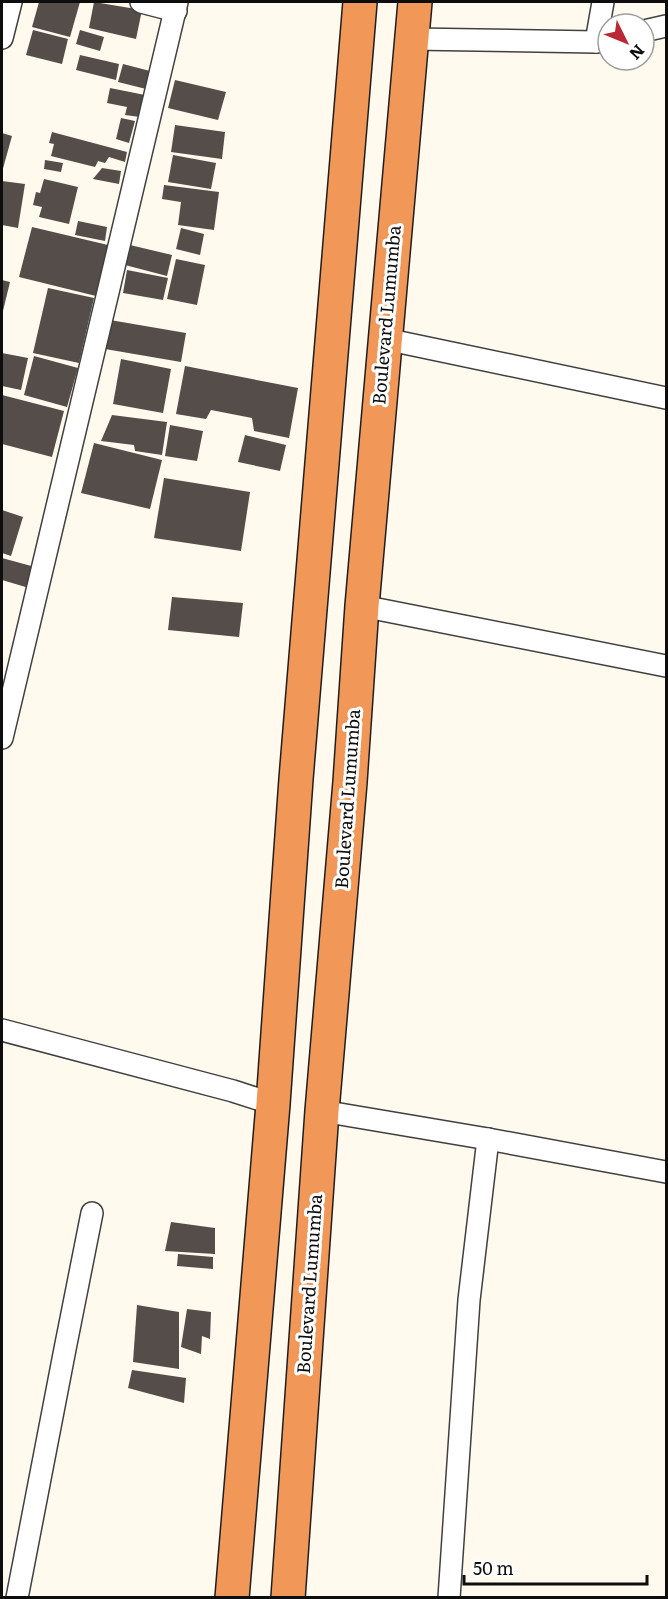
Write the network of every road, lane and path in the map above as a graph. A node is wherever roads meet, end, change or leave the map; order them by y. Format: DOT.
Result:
graph roads {
  1 [pos="11,2"];
  2 [pos="141,2"];
  3 [pos="360,2"];
  4 [pos="415,2"];
  5 [pos="177,6"];
  6 [pos="2,38"];
  7 [pos="412,39"];
  8 [pos="596,40"];
  9 [pos="384,339"];
  10 [pos="666,398"];
  11 [pos="362,606"];
  12 [pos="666,666"];
  13 [pos="2,738"];
  14 [pos="2,1030"];
  15 [pos="273,1104"];
  16 [pos="322,1111"];
  17 [pos="488,1139"];
  18 [pos="666,1172"];
  19 [pos="92,1214"];
  20 [pos="17,1598"];
  21 [pos="232,1598"];
  22 [pos="288,1598"];
  23 [pos="449,1598"];
  1 -- 6 [label="street"];
  2 -- 5 [label="street"];
  3 -- 15 [label="highway"];
  4 -- 7 [label="highway, Boulevard Lumumba"];
  5 -- 13 [label="street"];
  7 -- 8 [label="street"];
  7 -- 9 [label="highway, Boulevard Lumumba"];
  9 -- 10 [label="street"];
  9 -- 11 [label="highway, Boulevard Lumumba"];
  11 -- 12 [label="street"];
  11 -- 16 [label="highway, Boulevard Lumumba"];
  14 -- 15 [label="street"];
  15 -- 21 [label="highway"];
  16 -- 17 [label="street"];
  16 -- 22 [label="highway, Boulevard Lumumba"];
  17 -- 18 [label="street"];
  17 -- 23 [label="street"];
  19 -- 20 [label="street"];
}
